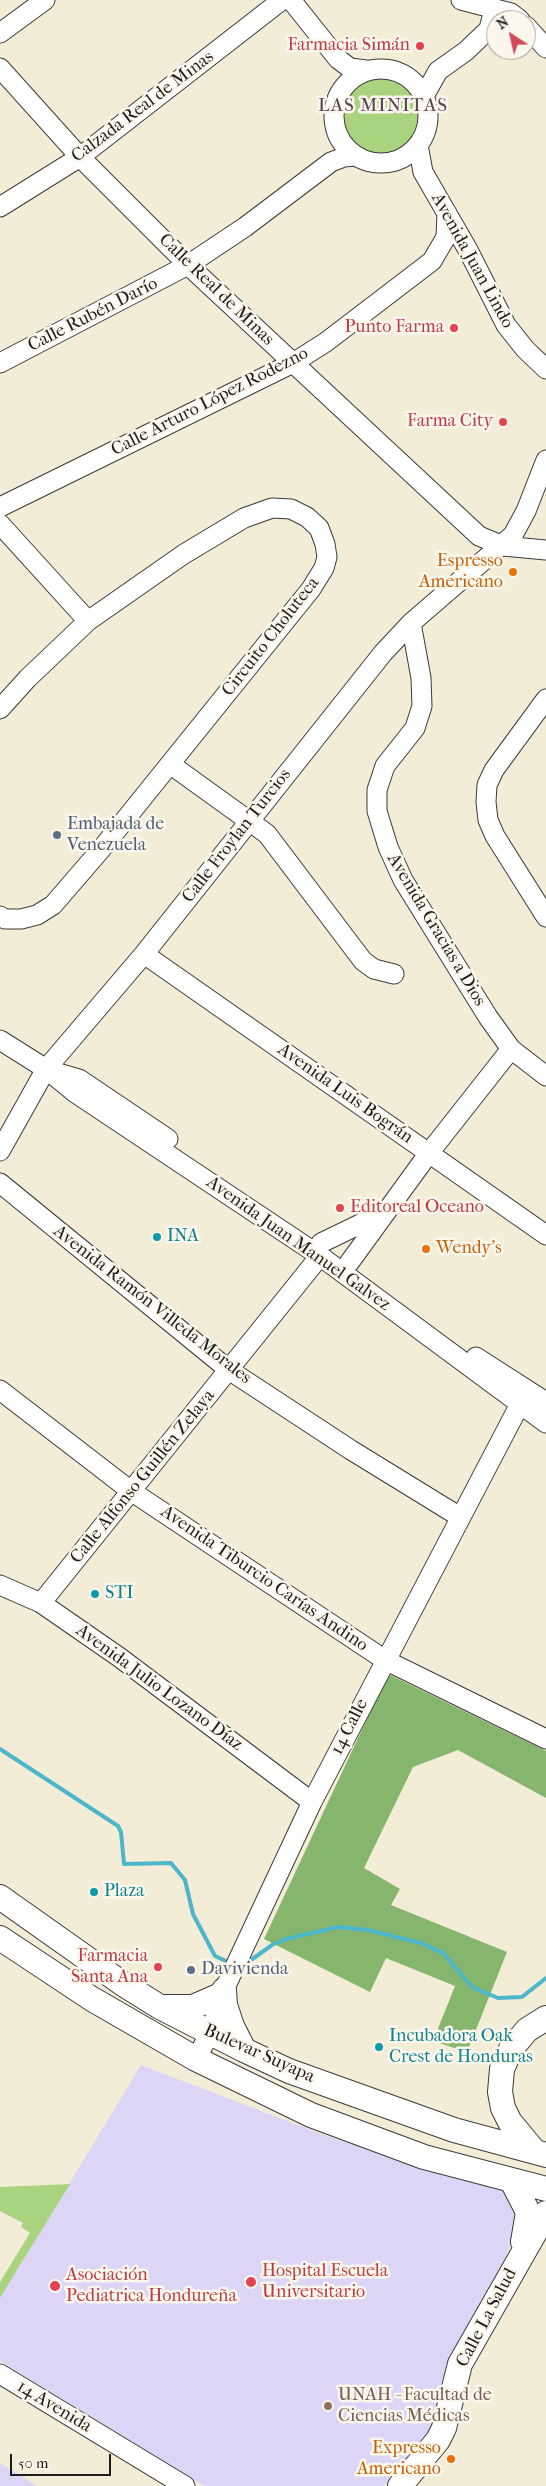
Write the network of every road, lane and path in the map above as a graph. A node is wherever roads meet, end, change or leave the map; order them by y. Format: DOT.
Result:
graph roads {
  1 [pos="45,0"];
  2 [pos="282,0"];
  3 [pos="291,0"];
  4 [pos="461,0"];
  5 [pos="494,10"];
  6 [pos="486,32"];
  7 [pos="0,33"];
  8 [pos="536,37"];
  9 [pos="546,48"];
  10 [pos="338,60"];
  11 [pos="0,68"];
  12 [pos="366,70"];
  13 [pos="438,71"];
  14 [pos="405,75"];
  15 [pos="341,90"];
  16 [pos="424,96"];
  17 [pos="340,140"];
  18 [pos="418,144"];
  19 [pos="80,156"];
  20 [pos="356,156"];
  21 [pos="398,159"];
  22 [pos="331,162"];
  23 [pos="423,172"];
  24 [pos="0,207"];
  25 [pos="447,213"];
  26 [pos="432,261"];
  27 [pos="188,266"];
  28 [pos="477,267"];
  29 [pos="0,363"];
  30 [pos="293,363"];
  31 [pos="546,369"];
  32 [pos="546,460"];
  33 [pos="0,507"];
  34 [pos="526,511"];
  35 [pos="0,524"];
  36 [pos="546,544"];
  37 [pos="503,546"];
  38 [pos="546,550"];
  39 [pos="88,621"];
  40 [pos="411,624"];
  41 [pos="546,699"];
  42 [pos="0,709"];
  43 [pos="170,764"];
  44 [pos="249,820"];
  45 [pos="0,916"];
  46 [pos="546,917"];
  47 [pos="144,954"];
  48 [pos="394,974"];
  49 [pos="0,1040"];
  50 [pos="511,1049"];
  51 [pos="46,1069"];
  52 [pos="546,1076"];
  53 [pos="0,1151"];
  54 [pos="430,1153"];
  55 [pos="0,1183"];
  56 [pos="391,1209"];
  57 [pos="546,1235"];
  58 [pos="321,1250"];
  59 [pos="349,1263"];
  60 [pos="229,1370"];
  61 [pos="0,1390"];
  62 [pos="546,1402"];
  63 [pos="520,1404"];
  64 [pos="545,1422"];
  65 [pos="132,1491"];
  66 [pos="460,1517"];
  67 [pos="0,1585"];
  68 [pos="41,1603"];
  69 [pos="385,1660"];
  70 [pos="546,1739"];
  71 [pos="312,1802"];
  72 [pos="0,1897"];
  73 [pos="0,1938"];
  74 [pos="229,1980"];
  75 [pos="160,2007"];
  76 [pos="546,2018"];
  77 [pos="210,2033"];
  78 [pos="244,2050"];
  79 [pos="196,2059"];
  80 [pos="540,2153"];
  81 [pos="512,2181"];
  82 [pos="546,2189"];
  83 [pos="546,2213"];
  84 [pos="521,2254"];
  85 [pos="0,2374"];
  86 [pos="185,2486"];
  87 [pos="400,2486"];
  1 -- 7 [label="street"];
  2 -- 19 [label="street, Calzada Real de Minas"];
  3 -- 10 [label="street"];
  4 -- 5 [label="street"];
  6 -- 13 [label="street"];
  8 -- 9 [label="street"];
  10 -- 12 [label="street"];
  10 -- 15 [label="street"];
  11 -- 19 [label="street, Calle Real de Minas"];
  12 -- 14 [label="street"];
  12 -- 15 [label="street"];
  13 -- 14 [label="street"];
  13 -- 16 [label="street"];
  14 -- 16 [label="street"];
  15 -- 17 [label="street"];
  16 -- 18 [label="street"];
  17 -- 20 [label="street"];
  17 -- 22 [label="street"];
  18 -- 21 [label="street"];
  18 -- 23 [label="street, Avenida Juan Lindo"];
  19 -- 24 [label="street, Calzada Real de Minas"];
  19 -- 27 [label="street, Calle Real de Minas"];
  20 -- 21 [label="street"];
  20 -- 22 [label="street, Calle Rubén Darío"];
  21 -- 23 [label="street, Avenida Juan Lindo"];
  22 -- 27 [label="street, Calle Rubén Darío"];
  23 -- 25 [label="street, Avenida Juan Lindo"];
  25 -- 26 [label="street, Calle Arturo López Rodezno"];
  25 -- 28 [label="street, Avenida Juan Lindo"];
  26 -- 28 [label="street, Calle Arturo López Rodezno"];
  26 -- 30 [label="street, Calle Arturo López Rodezno"];
  27 -- 29 [label="street, Calle Rubén Darío"];
  27 -- 30 [label="street, Calle Real de Minas"];
  28 -- 31 [label="street, Avenida Juan Lindo"];
  30 -- 33 [label="street, Calle Arturo López Rodezno"];
  30 -- 37 [label="street, Calle Real de Minas"];
  32 -- 34 [label="street"];
  34 -- 36 [label="street"];
  34 -- 37 [label="street"];
  35 -- 39 [label="street"];
  37 -- 38 [label="street, Calle Real de Minas"];
  37 -- 40 [label="street, Calle Froylan Turcios"];
  39 -- 42 [label="street, Circuito Choluteca"];
  39 -- 43 [label="street, Circuito Choluteca"];
  40 -- 44 [label="street, Calle Froylan Turcios"];
  40 -- 50 [label="street, Avenida Gracias a Dios"];
  41 -- 46 [label="street"];
  43 -- 44 [label="street"];
  43 -- 45 [label="street, Circuito Choluteca"];
  44 -- 47 [label="street, Calle Froylan Turcios"];
  44 -- 48 [label="street"];
  47 -- 51 [label="street, Calle Froylan Turcios"];
  47 -- 54 [label="street, Avenida Luis Bográn"];
  49 -- 51 [label="street, Avenida Juan Manuel Galvez"];
  50 -- 52 [label="street, Avenida Gracias a Dios"];
  50 -- 54 [label="street, Calle Alfonso Guillén Zelaya"];
  51 -- 53 [label="street, Calle Froylan Turcios"];
  51 -- 58 [label="street, Avenida Juan Manuel Galvez"];
  54 -- 56 [label="street, Calle Alfonso Guillén Zelaya"];
  54 -- 57 [label="street, Avenida Luis Bográn"];
  55 -- 60 [label="street, Avenida Ramón Villeda Morales"];
  56 -- 58 [label="street, Calle Alfonso Guillén Zelaya"];
  56 -- 59 [label="street, Calle Alfonso Guillén Zelaya"];
  58 -- 59 [label="street, Avenida Juan Manuel Galvez"];
  58 -- 60 [label="street, Calle Alfonso Guillén Zelaya"];
  58 -- 63 [label="street, Avenida Juan Manuel Galvez"];
  59 -- 62 [label="street, Avenida Juan Manuel Galvez"];
  60 -- 65 [label="street, Calle Alfonso Guillén Zelaya"];
  60 -- 66 [label="street, Avenida Ramón Villeda Morales"];
  61 -- 65 [label="street, Avenida Tiburcio Carías Andino"];
  63 -- 64 [label="street, Avenida Juan Manuel Galvez"];
  63 -- 66 [label="street, 14 Calle"];
  65 -- 68 [label="street, Calle Alfonso Guillén Zelaya"];
  65 -- 69 [label="street, Avenida Tiburcio Carías Andino"];
  66 -- 69 [label="street, 14 Calle"];
  67 -- 68 [label="street, Avenida Julio Lozano Díaz"];
  68 -- 71 [label="street, Avenida Julio Lozano Díaz"];
  69 -- 70 [label="street, Avenida Tiburcio Carías Andino"];
  69 -- 71 [label="street, 14 Calle"];
  71 -- 74 [label="street, 14 Calle"];
  72 -- 75 [label="main road, Bulevar Suyapa"];
  73 -- 79 [label="main road, Bulevar Suyapa"];
  74 -- 75 [label="main road"];
  74 -- 77 [label="street, 14 Calle"];
  74 -- 78 [label="main road"];
  75 -- 77 [label="main road, Bulevar Suyapa"];
  76 -- 80 [label="main road"];
  77 -- 78 [label="main road, Bulevar Suyapa"];
  77 -- 79 [label="street, 14 Calle"];
  78 -- 80 [label="main road, Bulevar Suyapa"];
  79 -- 81 [label="main road, Bulevar Suyapa"];
  81 -- 82 [label="main road, Bulevar Suyapa"];
  81 -- 84 [label="main road, Calle La Salud"];
  83 -- 84 [label="main road, Calle La Salud"];
  84 -- 87 [label="main road, Calle La Salud"];
  85 -- 86 [label="street, 14 Avenida"];
}
